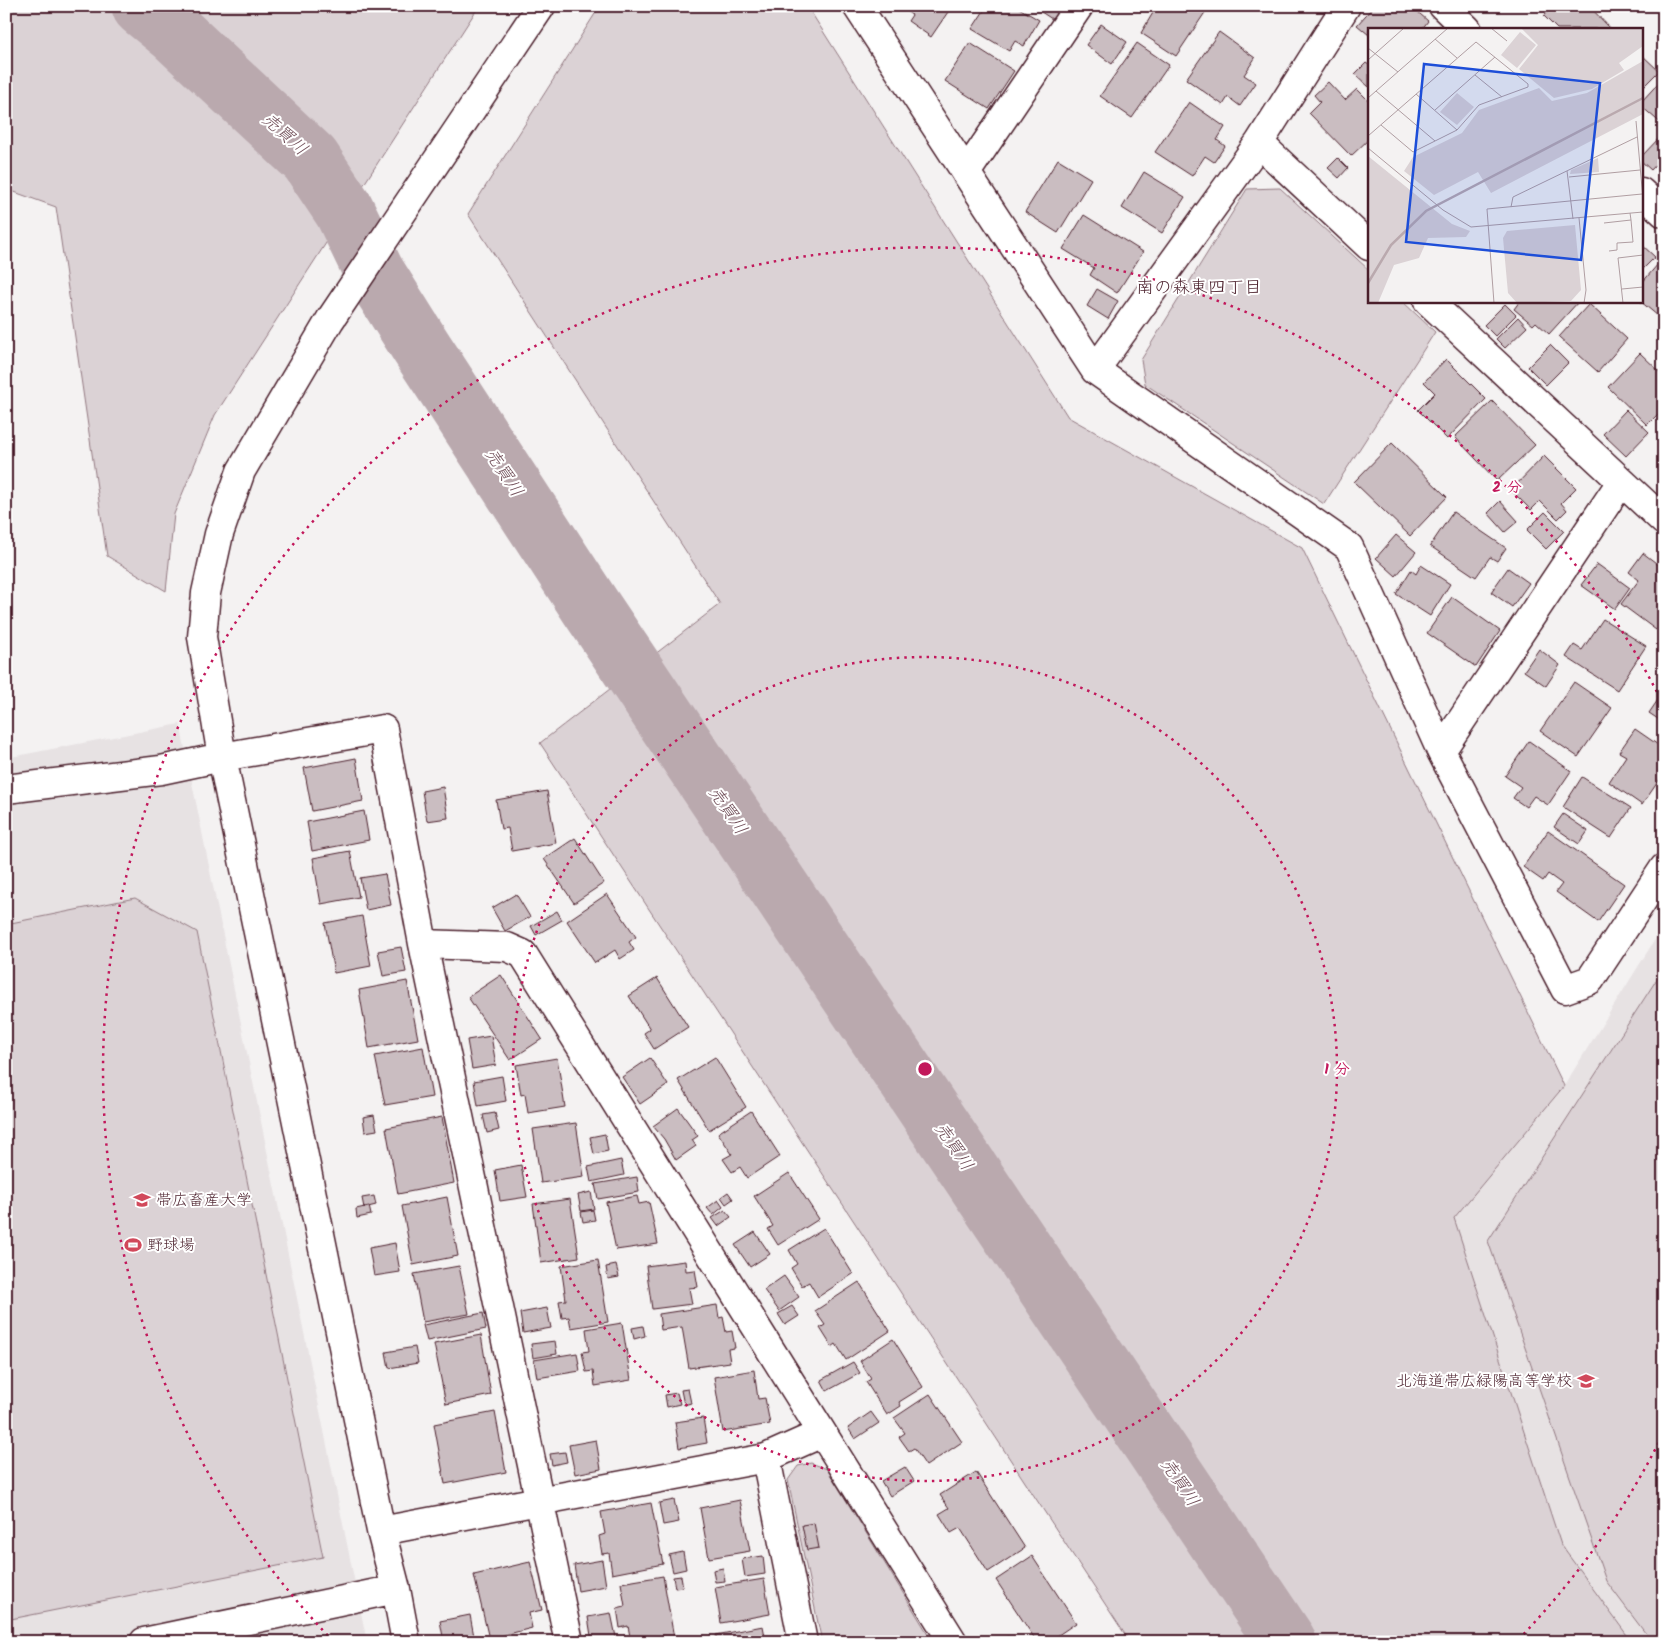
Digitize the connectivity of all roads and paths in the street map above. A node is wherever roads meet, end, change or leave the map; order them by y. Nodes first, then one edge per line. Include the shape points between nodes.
1 (541, 6) edge
2 (857, 6) edge
3 (1080, 6) edge
4 (1346, 6) edge
5 (1443, 6) edge
6 (1466, 28) edge
7 (1259, 143) junction
8 (966, 173) junction
9 (1642, 193) edge
10 (1664, 213) edge
11 (1368, 245) edge
12 (1429, 302) edge
13 (1095, 370) junction
14 (1621, 482) junction
15 (1664, 521) edge
16 (1441, 751) junction
17 (222, 757) junction
18 (6, 789) edge
19 (1664, 868) edge
20 (423, 944) junction
21 (822, 1433) junction
22 (766, 1458) junction
23 (539, 1502) junction
24 (381, 1530) junction
25 (396, 1589) junction
26 (144, 1642) edge
27 (406, 1642) edge
28 (568, 1642) edge
29 (803, 1642) edge
30 (953, 1642) edge

1 - 17 street via 330,320 241,471 219,534 206,593 202,637
2 - 8 street
3 - 8 street
4 - 7 street
5 - 6 street
7 - 11 street
7 - 13 street
8 - 13 street
9 - 10 street
12 - 14 street
13 - 16 street via 1349,547
14 - 15 street
14 - 16 street
16 - 19 street via 1565,989 1590,980
17 - 18 street via 161,770
17 - 20 street via 383,729
17 - 24 street
20 - 21 street via 507,947 523,954
20 - 23 street
21 - 22 street
21 - 30 street
22 - 23 street
22 - 29 street
23 - 24 street
23 - 28 street
24 - 25 street
25 - 26 street
25 - 27 street

